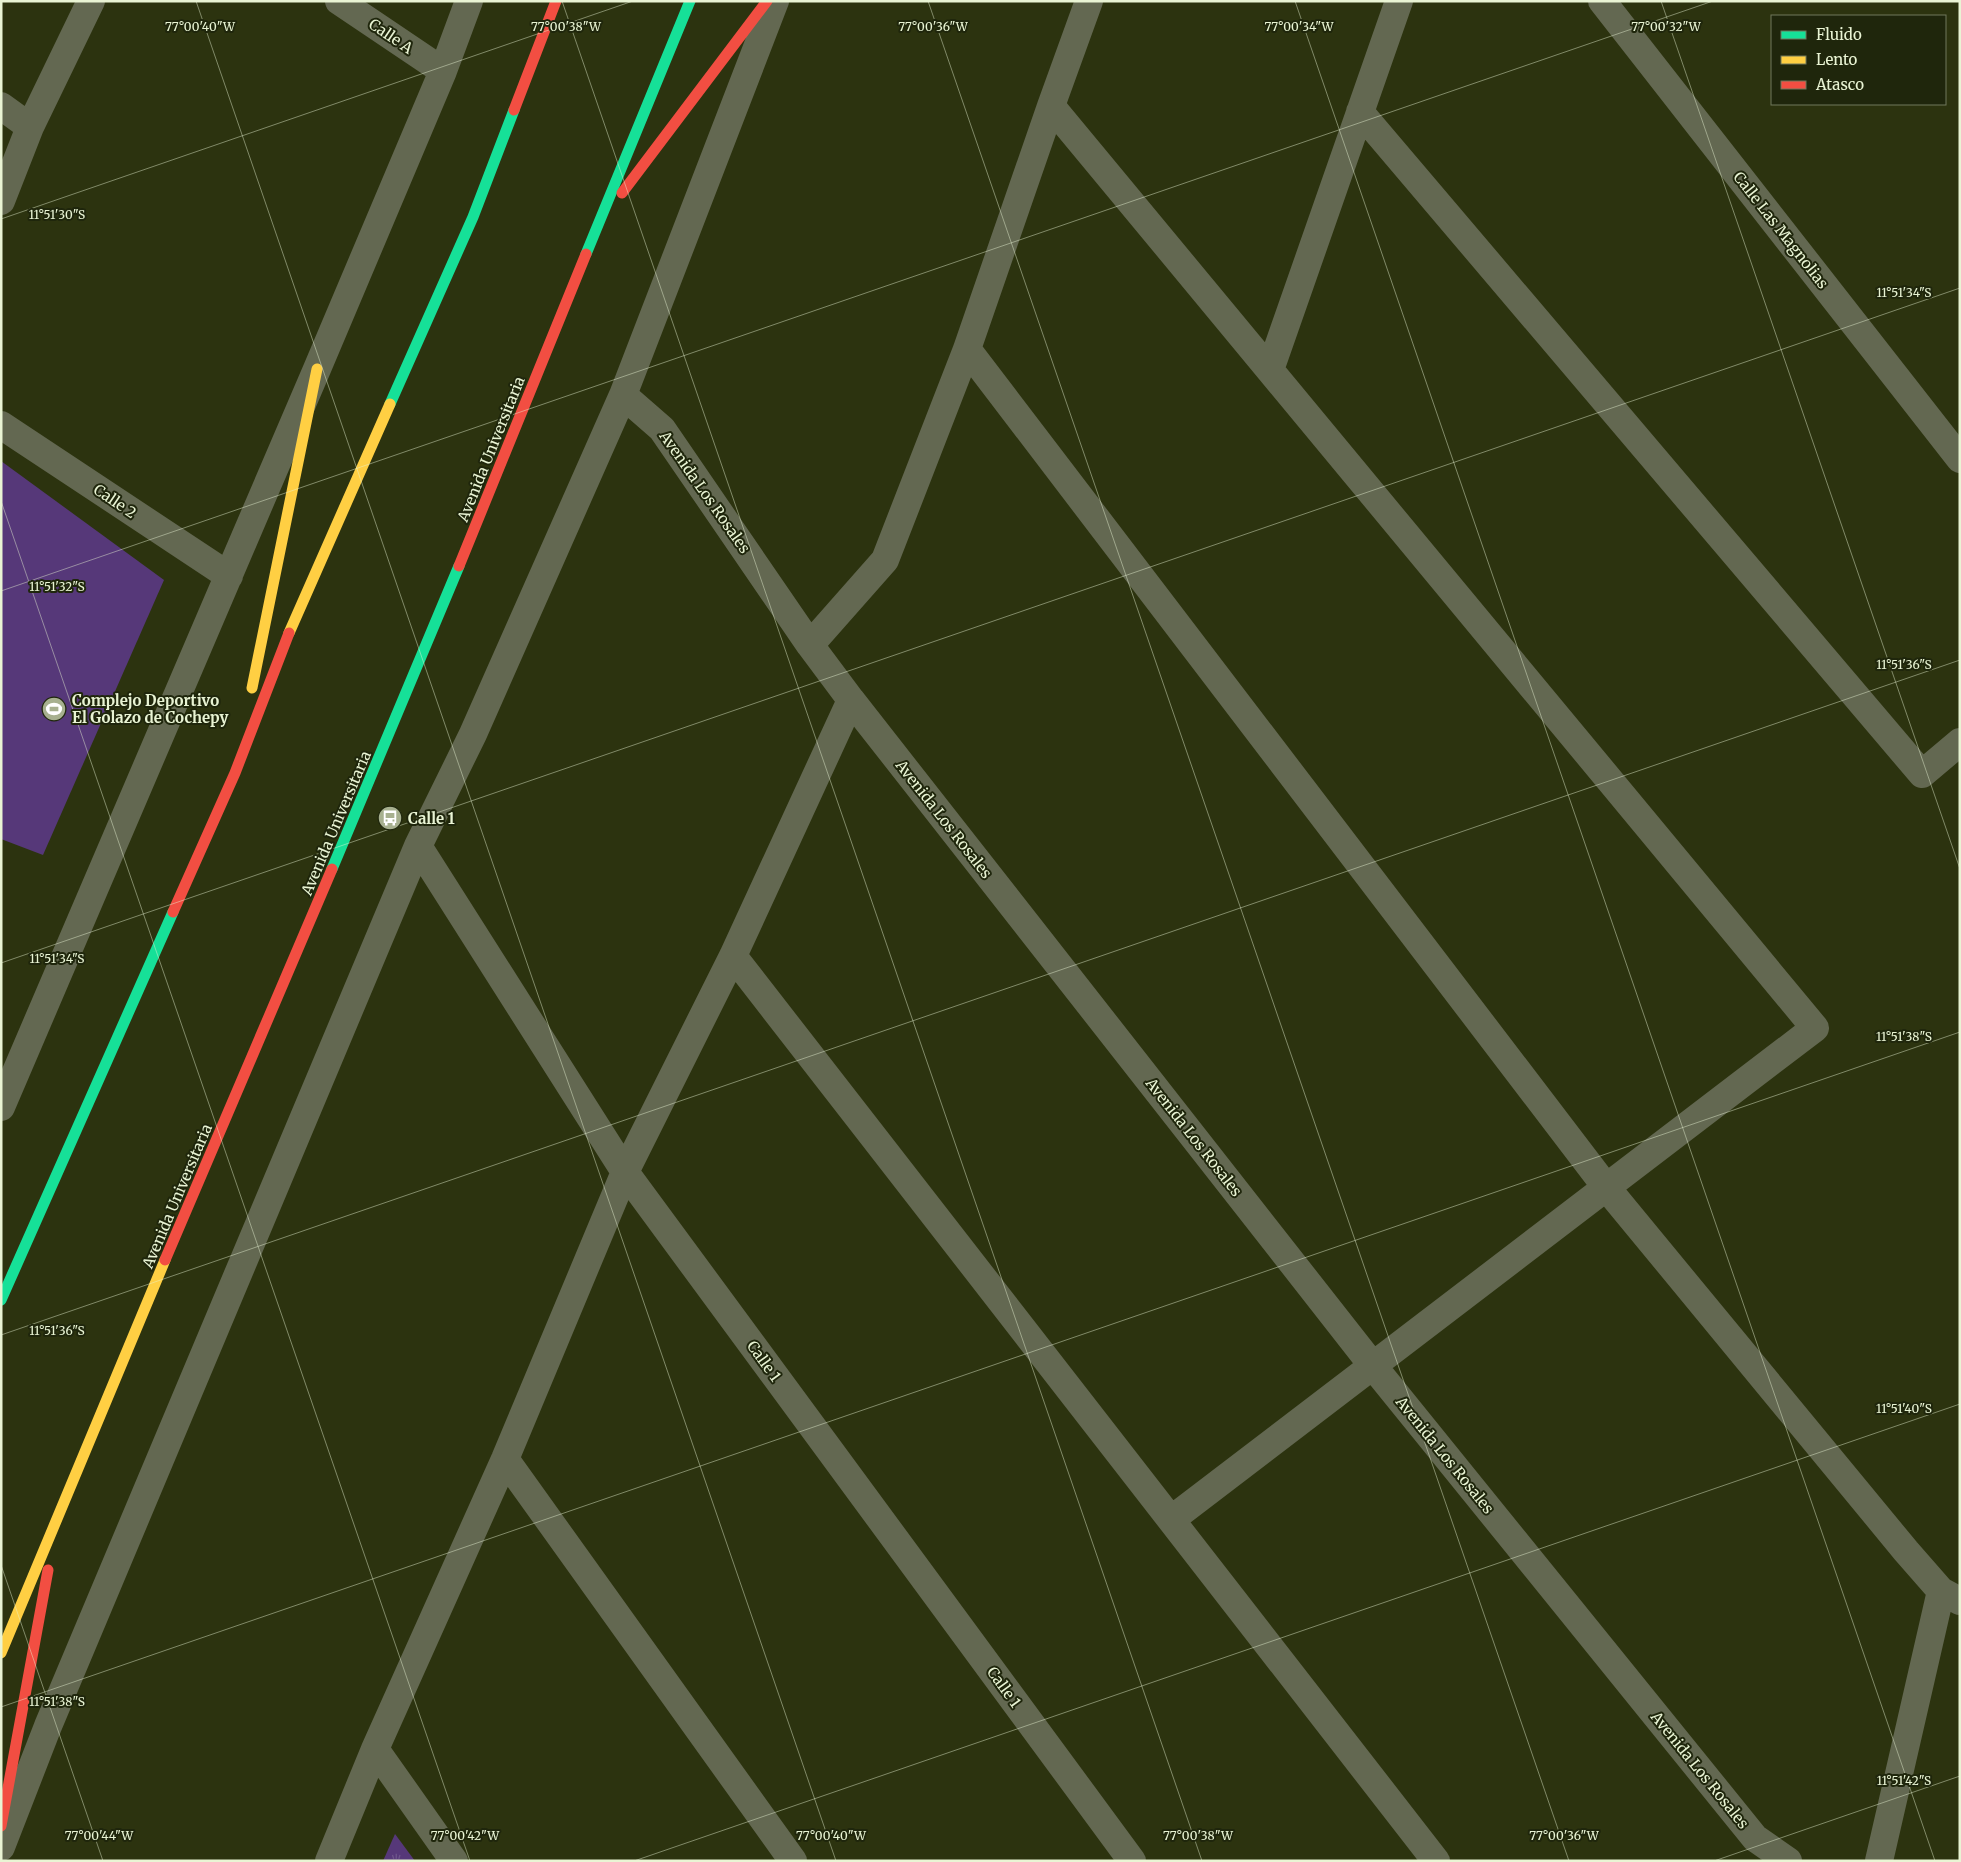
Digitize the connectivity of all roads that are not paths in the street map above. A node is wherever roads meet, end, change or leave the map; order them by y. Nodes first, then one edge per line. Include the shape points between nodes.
1 (91, 1) edge
2 (339, 1) edge
3 (469, 1) edge
4 (556, 1) edge
5 (690, 1) edge
6 (767, 1) edge
7 (774, 1) edge
8 (1089, 1) edge
9 (1400, 1) edge
10 (1609, 4) edge
11 (443, 71) junction
12 (1, 106) edge
13 (1051, 106) junction
14 (1360, 112) junction
15 (30, 127) junction
16 (1, 201) edge
17 (599, 224) junction
18 (967, 349) junction
19 (317, 369) junction
20 (1270, 370) junction
21 (623, 395) junction
22 (1, 425) edge
23 (1960, 459) edge
24 (229, 576) junction
25 (810, 645) junction
26 (851, 700) junction
27 (1960, 742) edge
28 (235, 773) junction
29 (418, 846) junction
30 (734, 956) junction
31 (7, 1076) edge
32 (1, 1107) edge
33 (625, 1172) junction
34 (1606, 1187) junction
35 (1, 1300) edge
36 (1373, 1366) junction
37 (504, 1459) junction
38 (58, 1515) junction
39 (1172, 1519) junction
40 (1951, 1596) edge
41 (1, 1653) edge
42 (375, 1749) junction
43 (1, 1826) edge
44 (1, 1847) edge
45 (329, 1861) edge
46 (454, 1861) edge
47 (793, 1861) edge
48 (1132, 1861) edge
49 (1436, 1861) edge
50 (1788, 1861) edge
51 (1879, 1861) edge

1 - 15 street
2 - 11 street, Calle A
3 - 11 street
4 - 28 street via 473,217 282,648
5 - 17 street, Avenida Universitaria
6 - 17 street
7 - 21 street
8 - 13 street
9 - 14 street
10 - 23 street, Calle Las Magnolias
11 - 19 street
12 - 15 street
13 - 18 street
13 - 20 street
14 - 20 street
14 - 27 street via 1922,774
15 - 16 street
17 - 38 street, Avenida Universitaria via 401,708
18 - 25 street via 885,560
18 - 34 street
19 - 24 street
19 - 28 street
20 - 34 street via 1814,1028
21 - 25 street, Avenida Los Rosales via 662,430
21 - 29 street via 473,734
22 - 24 street, Calle 2
24 - 31 street
25 - 26 street, Avenida Los Rosales
26 - 30 street
26 - 36 street, Avenida Los Rosales
28 - 35 street
29 - 33 street, Calle 1
29 - 44 street via 48,1726
30 - 33 street
30 - 39 street
31 - 32 street
33 - 37 street
33 - 48 street, Calle 1
34 - 36 street
34 - 40 street
36 - 39 street
36 - 50 street, Avenida Los Rosales via 1755,1838
37 - 42 street
37 - 47 street
38 - 41 street, Avenida Universitaria
38 - 43 street
39 - 49 street
40 - 51 street
42 - 45 street
42 - 46 street

